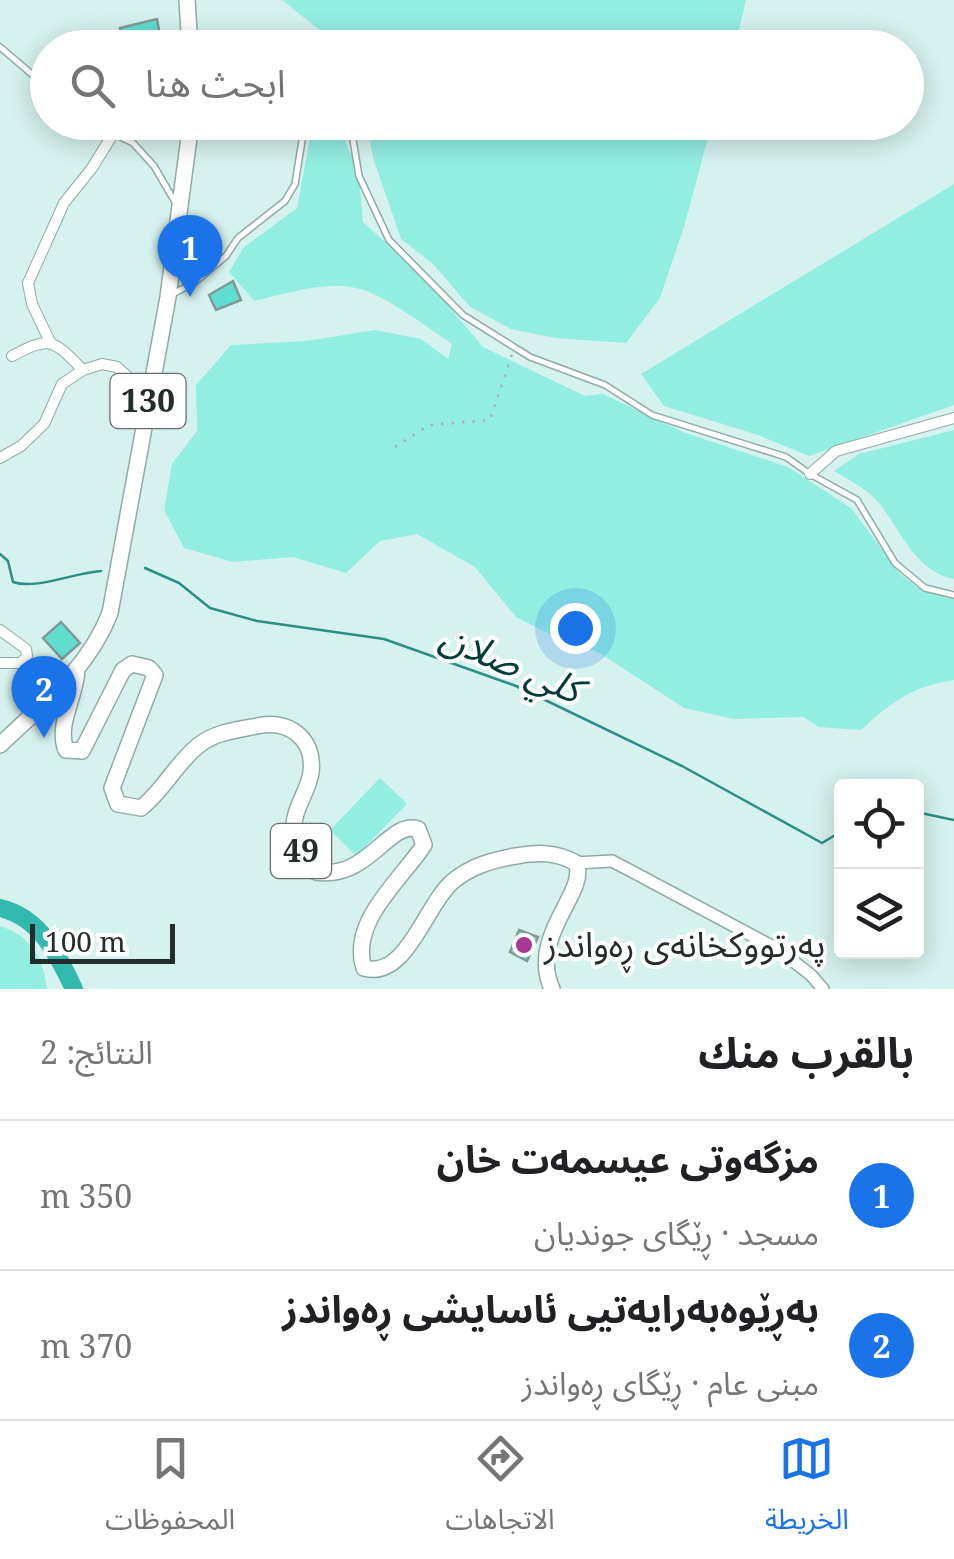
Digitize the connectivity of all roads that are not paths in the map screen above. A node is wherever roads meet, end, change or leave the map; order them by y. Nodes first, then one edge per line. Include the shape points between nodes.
1 (187, 0) edge
2 (189, 30) edge
3 (0, 47) edge
4 (30, 73) edge
5 (109, 140) edge
6 (126, 140) edge
7 (189, 140) edge
8 (302, 140) edge
9 (353, 140) edge
10 (180, 211) junction
11 (168, 297) junction
12 (50, 342) junction
13 (12, 356) dead end
14 (84, 370) junction
15 (148, 396) junction
16 (954, 418) edge
17 (0, 458) edge
18 (810, 474) junction
19 (954, 595) edge
20 (0, 630) edge
21 (0, 663) edge
22 (77, 670) junction
23 (2, 741) edge
24 (576, 863) junction
25 (552, 989) edge
26 (824, 989) edge

1 - 2 main road
3 - 4 lane
5 - 12 street via 64,203 28,283
6 - 10 lane via 154,166
7 - 10 main road, 130
8 - 11 lane via 295,184 285,201 196,282
9 - 18 lane via 359,176 397,252 448,304 514,348 604,386 652,415 786,457
10 - 11 main road, 130
11 - 15 main road, 130
12 - 13 street
12 - 14 street
14 - 15 street via 117,367
14 - 17 street via 62,384 44,424
15 - 22 main road, 130 via 114,598 99,639
16 - 18 street via 836,451
18 - 19 lane via 858,500 895,563 910,576
20 - 21 street via 26,648 27,656 20,663
22 - 23 main road
22 - 24 main road, 49 via 62,739 72,752 90,740 123,670 132,664 154,675 112,788 118,804 141,808 174,767 220,733 278,725 302,736 308,751 312,770 294,824 298,846 316,872 354,868 400,829 418,828 424,845 398,875 358,950 364,968 386,967 398,958 442,893 475,866 551,853
24 - 25 main road via 579,877 544,961
24 - 26 street via 612,861 634,872 779,950

